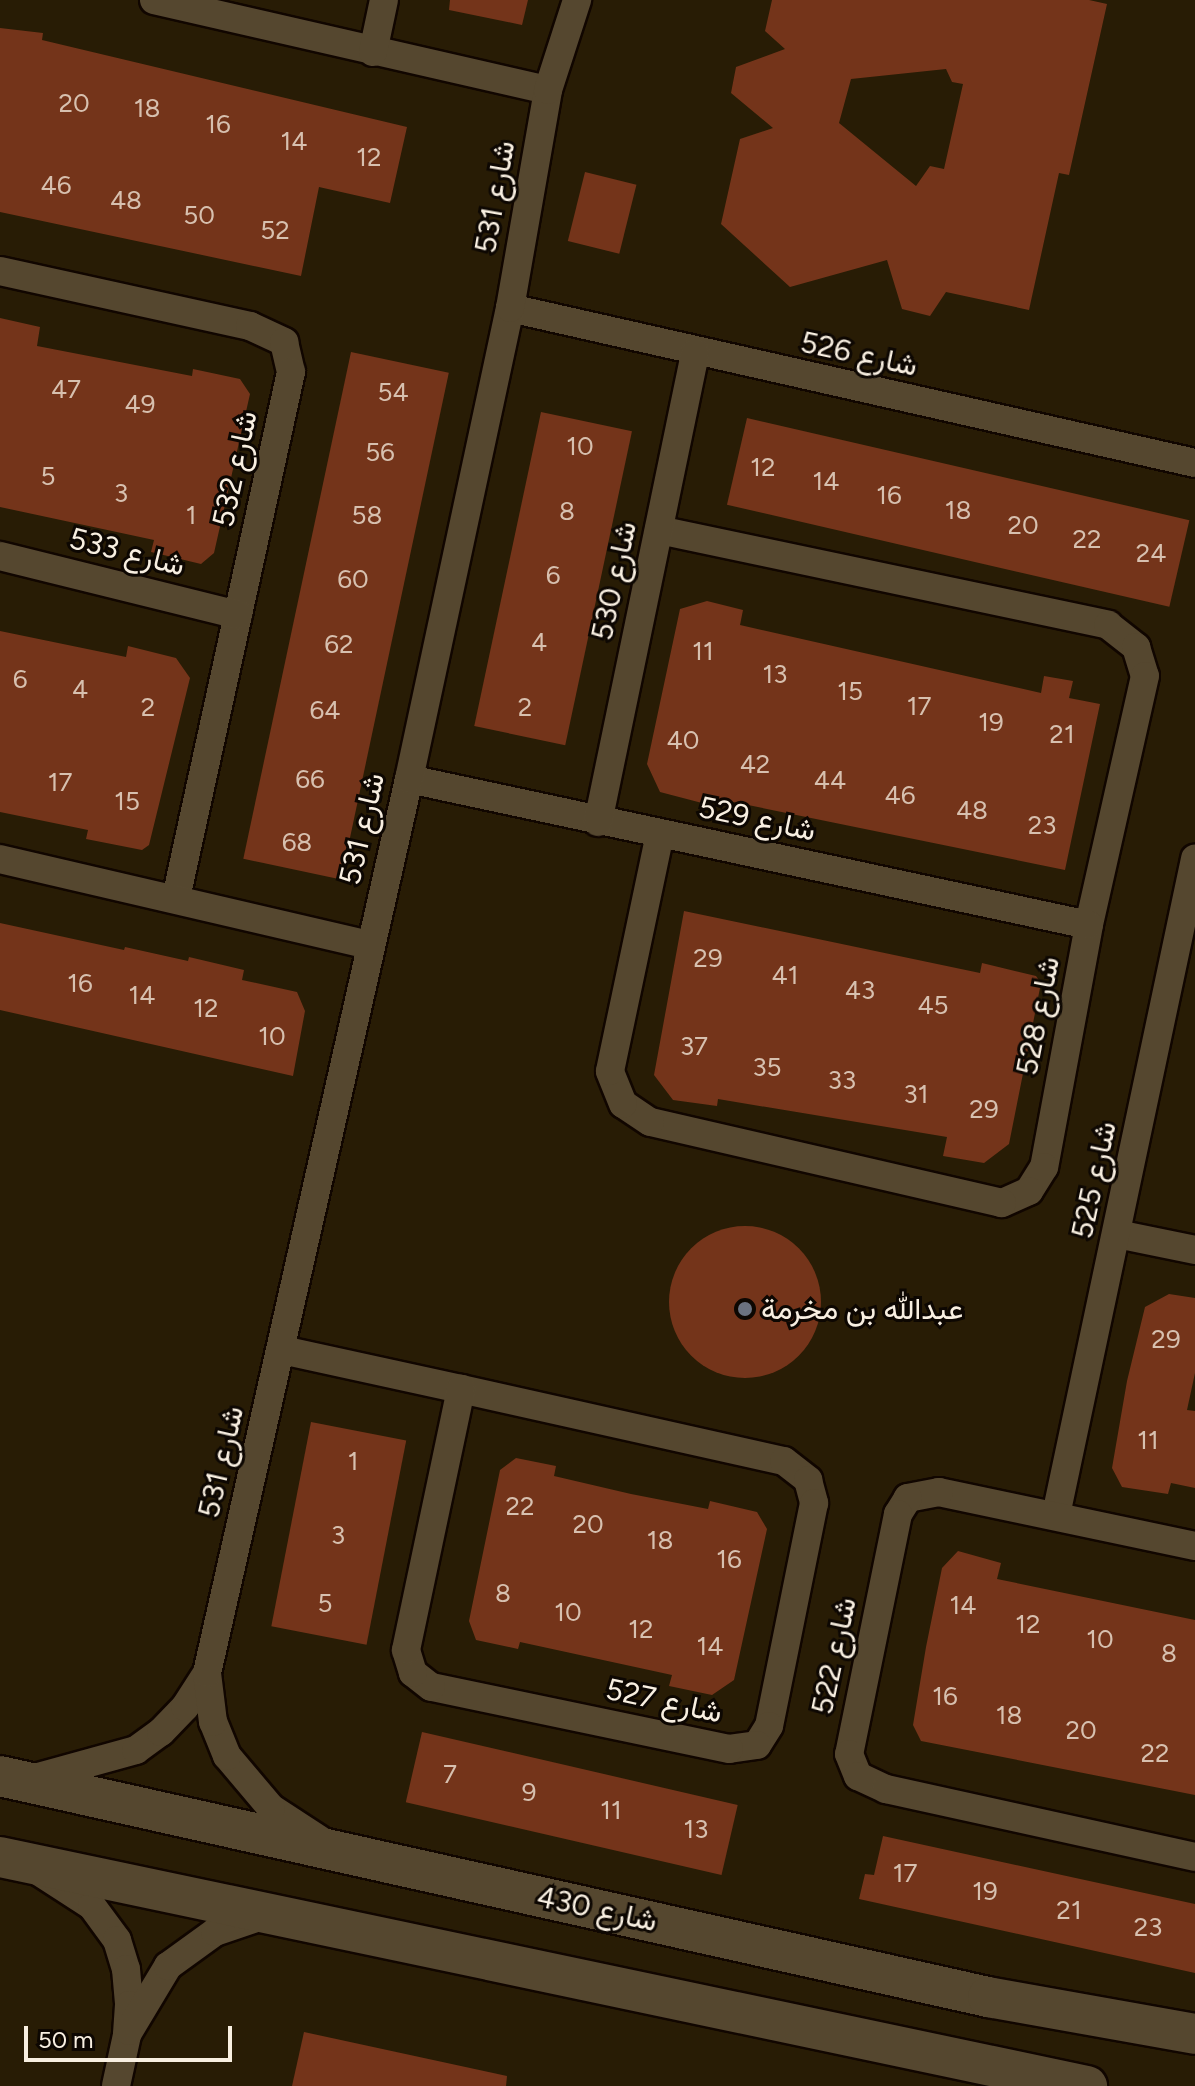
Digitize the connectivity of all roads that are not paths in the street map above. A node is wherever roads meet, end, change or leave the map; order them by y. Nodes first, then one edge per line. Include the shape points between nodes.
1 (154, 0) edge
2 (384, 0) edge
3 (577, 0) edge
4 (373, 52) junction
5 (548, 90) junction
6 (0, 271) edge
7 (510, 308) junction
8 (695, 353) junction
9 (1195, 463) edge
10 (659, 530) junction
11 (0, 556) edge
12 (238, 615) junction
13 (409, 779) junction
14 (598, 822) junction
15 (660, 833) junction
16 (0, 859) edge
17 (1195, 859) edge
18 (176, 898) junction
19 (1089, 925) junction
20 (370, 945) junction
21 (1186, 952) edge
22 (1117, 1234) junction
23 (1195, 1250) edge
24 (282, 1350) junction
25 (461, 1389) junction
26 (1056, 1515) junction
27 (1195, 1546) edge
28 (207, 1673) junction
29 (11, 1778) edge
30 (333, 1848) junction
31 (1195, 1857) edge
32 (13, 1860) edge
33 (268, 1914) junction
34 (1195, 2034) edge
35 (127, 2035) junction
36 (116, 2086) edge
37 (1087, 2086) edge

1 - 4 street
2 - 4 street
3 - 5 street, شارع 531
4 - 5 street
5 - 7 street, شارع 531
6 - 12 street, شارع 532 via 250,326 284,342 291,372
7 - 8 street, شارع 526
7 - 13 street, شارع 531
8 - 9 street, شارع 526
8 - 10 street, شارع 530
10 - 14 street, شارع 530
10 - 19 street, شارع 528 via 1108,625 1136,647 1145,676
11 - 12 street, شارع 533
12 - 18 street, شارع 532
13 - 14 street, شارع 529
13 - 20 street, شارع 531
14 - 15 street, شارع 529
15 - 19 street, شارع 529
15 - 19 street, شارع 528 via 610,1071 623,1104 650,1122 1002,1203 1029,1191 1044,1167
16 - 18 street
17 - 21 street, شارع 525
18 - 20 street
20 - 24 street, شارع 531
21 - 22 street, شارع 525
22 - 23 street
22 - 26 street, شارع 525
24 - 25 street, شارع 527
24 - 28 street, شارع 531
25 - 25 street, شارع 527 via 784,1461 808,1480 814,1503 769,1726 757,1745 729,1749 463,1694 431,1687 413,1673 406,1650
26 - 27 street, شارع 522
26 - 31 street, شارع 522 via 939,1492 908,1498 898,1514 849,1754 858,1776 886,1789
28 - 29 street, شارع 531 via 185,1707 136,1750 94,1764
28 - 30 street, شارع 531 via 213,1722 227,1756 271,1808
29 - 30 street, شارع 430
30 - 34 street, شارع 430 via 988,1997
32 - 33 street
32 - 35 street via 92,1906 117,1940 126,1969
33 - 35 street via 215,1932 168,1966
33 - 37 street
35 - 36 street

